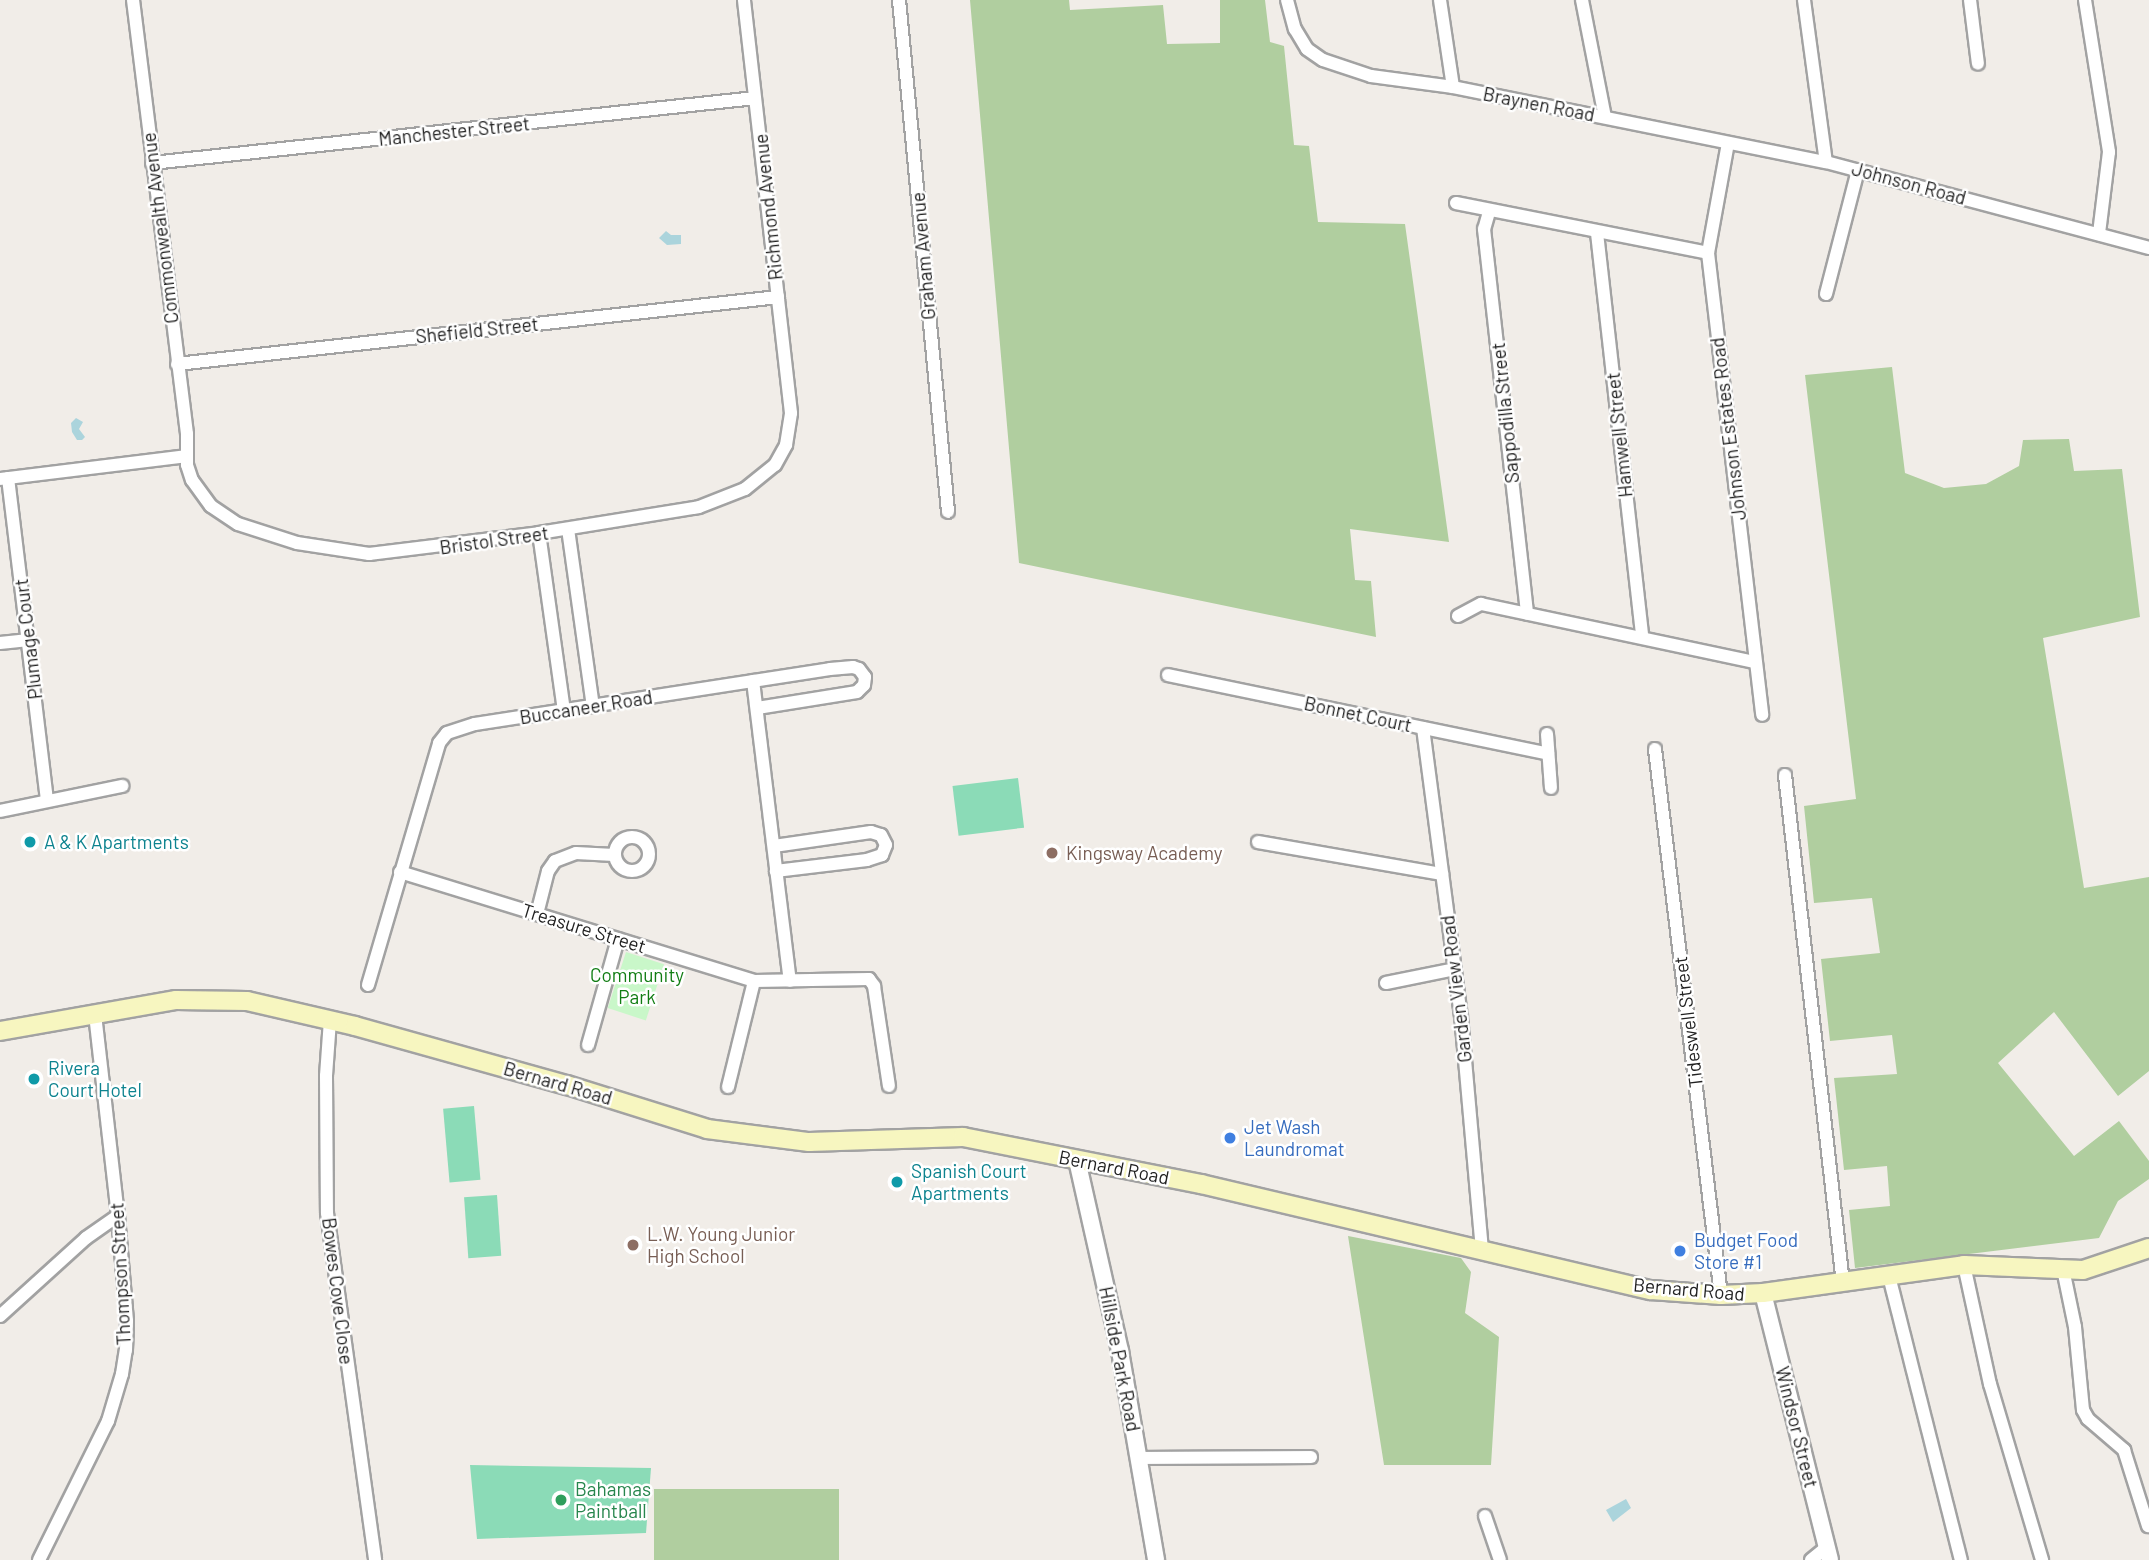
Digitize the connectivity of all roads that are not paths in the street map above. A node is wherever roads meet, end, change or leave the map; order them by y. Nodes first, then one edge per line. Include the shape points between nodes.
1 (133, 0) edge
2 (744, 0) edge
3 (899, 0) edge
4 (1287, 0) edge
5 (1440, 0) edge
6 (1582, 0) edge
7 (1804, 0) edge
8 (1970, 0) edge
9 (2085, 0) edge
10 (1978, 64) dead end
11 (1453, 87) junction
12 (755, 98) junction
13 (1605, 117) junction
14 (1728, 143) junction
15 (1826, 162) junction
16 (152, 163) junction
17 (1858, 170) junction
18 (1456, 204) dead end
19 (1489, 212) junction
20 (1597, 233) junction
21 (2099, 234) junction
22 (2149, 248) edge
23 (1708, 253) junction
24 (1826, 294) dead end
25 (778, 297) junction
26 (177, 364) junction
27 (791, 413) joint
28 (186, 456) junction
29 (4, 479) edge
30 (948, 512) dead end
31 (568, 529) junction
32 (539, 533) junction
33 (1527, 614) junction
34 (1458, 616) dead end
35 (1642, 637) junction
36 (29, 640) junction
37 (0, 643) edge
38 (1755, 662) junction
39 (1168, 675) dead end
40 (753, 681) junction
41 (593, 706) junction
42 (757, 708) junction
43 (564, 710) junction
44 (1762, 715) dead end
45 (1423, 728) junction
46 (1547, 734) dead end
47 (1655, 749) dead end
48 (1548, 754) junction
49 (1785, 775) dead end
50 (122, 786) dead end
51 (1551, 788) dead end
52 (47, 801) junction
53 (0, 811) edge
54 (1258, 842) dead end
55 (774, 846) junction
56 (614, 855) dead end
57 (776, 871) junction
58 (400, 872) junction
59 (1442, 874) junction
60 (537, 914) junction
61 (618, 939) junction
62 (1455, 969) junction
63 (754, 981) junction
64 (790, 981) junction
65 (1386, 983) dead end
66 (368, 985) dead end
67 (94, 1013) junction
68 (331, 1020) junction
69 (0, 1031) edge
70 (588, 1045) dead end
71 (889, 1086) dead end
72 (728, 1087) dead end
73 (1077, 1160) junction
74 (118, 1216) junction
75 (2149, 1248) edge
76 (1482, 1251) junction
77 (1964, 1265) junction
78 (2063, 1269) junction
79 (1889, 1276) junction
80 (1843, 1283) junction
81 (1763, 1293) junction
82 (1721, 1295) junction
83 (0, 1316) edge
84 (1311, 1457) dead end
85 (1140, 1458) junction
86 (1485, 1516) dead end
87 (2148, 1526) edge
88 (1828, 1553) edge
89 (39, 1560) edge
90 (375, 1560) edge
91 (1156, 1560) edge
92 (1500, 1560) edge
93 (1811, 1560) edge
94 (1961, 1560) edge
95 (2042, 1560) edge

1 - 16 street, Commonwealth Avenue
2 - 12 street, Richmond Avenue
3 - 30 street, Graham Avenue
4 - 11 street, Braynen Road via 1295,29 1307,49 1323,60 1371,76
5 - 11 street
6 - 13 street
7 - 15 street, Johnson Road
8 - 10 street
9 - 21 street via 2109,152
11 - 13 street, Braynen Road
12 - 16 street, Manchester Street
12 - 25 street, Richmond Avenue
13 - 14 street, Braynen Road
14 - 15 street, Braynen Road
14 - 23 street, Johnson Estates Road
15 - 17 street, Johnson Road
16 - 26 street, Commonwealth Avenue
17 - 21 street, Johnson Road
17 - 24 street
18 - 19 street
19 - 20 street
19 - 33 street, Sappodilla Street via 1485,229
20 - 23 street
20 - 35 street, Hamwell Street
21 - 22 street, Johnson Road
23 - 38 street, Johnson Estates Road
25 - 26 street, Shefield Street
25 - 27 street, Richmond Avenue
26 - 28 street, Commonwealth Avenue
27 - 31 street, Bristol Street via 781,455 767,474 745,489 699,507
28 - 29 street
28 - 32 street, Bristol Street via 197,488 224,516 298,543 386,554
29 - 36 street, Plumage Court
31 - 32 street, Bristol Street
31 - 41 street
32 - 43 street
33 - 34 street via 1481,604
33 - 35 street
35 - 38 street
36 - 37 street
36 - 52 street, Plumage Court
38 - 44 street, Johnson Estates Road
39 - 45 street, Bonnet Court
40 - 41 street, Buccaneer Road
40 - 42 street
40 - 42 street, Buccaneer Road via 853,667 865,677 857,692
41 - 43 street, Buccaneer Road
42 - 55 street
43 - 58 street, Buccaneer Road via 461,726 442,737
45 - 48 street, Bonnet Court
45 - 59 street, Garden View Road
46 - 48 street
47 - 82 street, Tideswell Street
48 - 51 street
49 - 80 street
50 - 52 street
52 - 53 street
54 - 59 street
55 - 57 street
55 - 57 street via 870,832 881,835 886,845 882,855 867,860
56 - 60 street via 576,853 555,861
57 - 64 street
58 - 60 street, Treasure Street
58 - 66 street, Buccaneer Road
59 - 62 street, Garden View Road
60 - 61 street, Treasure Street
61 - 63 street, Treasure Street
61 - 70 street
62 - 65 street
62 - 76 street, Garden View Road
63 - 64 street, Treasure Street
63 - 72 street
64 - 71 street, Treasure Street via 864,977 872,982
67 - 68 main road, Bernard Road via 176,1000 247,1002
67 - 69 main road, Bernard Road
67 - 74 street, Thompson Street
68 - 73 main road, Bernard Road via 707,1129 809,1142 963,1137
68 - 90 street, Bowes Cove Close via 326,1076 327,1213
73 - 76 main road, Bernard Road via 1201,1184
73 - 85 street, Hillside Park Road
74 - 83 street via 86,1238
74 - 89 street, Thompson Street via 127,1321 122,1374 103,1432
75 - 78 main road, Bernard Road via 2083,1270
76 - 82 main road, Bernard Road via 1651,1290
77 - 78 main road, Bernard Road
77 - 79 main road, Bernard Road
77 - 95 street via 1990,1384
78 - 87 street via 2075,1327 2083,1410 2124,1450
79 - 80 main road, Bernard Road
79 - 94 street
80 - 81 main road, Bernard Road
81 - 82 main road, Bernard Road
81 - 88 street, Windsor Street
84 - 85 street
85 - 91 street, Hillside Park Road
86 - 92 street
88 - 93 street

